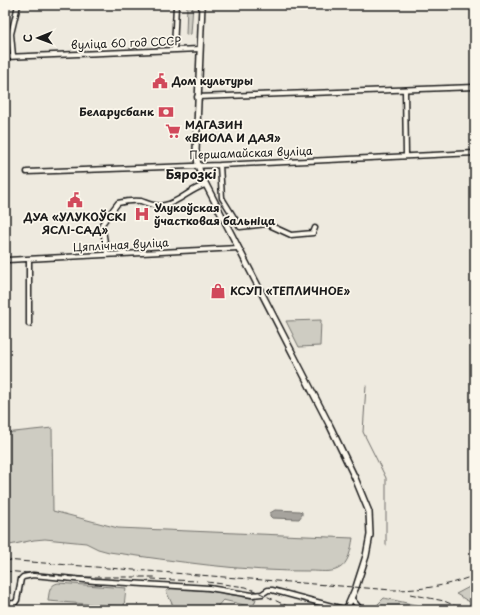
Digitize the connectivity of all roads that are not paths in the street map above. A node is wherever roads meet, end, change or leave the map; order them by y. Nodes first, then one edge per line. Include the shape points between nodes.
1 (18, 5) edge
2 (176, 5) edge
3 (202, 5) edge
4 (200, 48) junction
5 (174, 50) junction
6 (13, 56) junction
7 (5, 57) edge
8 (475, 87) edge
9 (405, 91) junction
10 (197, 97) junction
11 (475, 153) edge
12 (406, 155) junction
13 (198, 165) junction
14 (220, 165) junction
15 (27, 172) dead end
16 (205, 185) junction
17 (315, 228) dead end
18 (238, 248) junction
19 (107, 254) junction
20 (5, 259) edge
21 (29, 259) junction
22 (29, 324) dead end
23 (352, 599) junction
24 (5, 604) edge
25 (346, 610) edge
26 (361, 610) edge

1 - 6 street via 11,34
2 - 5 street
3 - 4 main road
4 - 5 street, вуліца 60 год СССР
4 - 10 main road
5 - 6 street, вуліца 60 год СССР
6 - 7 street, вуліца 60 год СССР
8 - 9 street
9 - 10 street
9 - 12 street
10 - 13 main road
11 - 12 street, Першамайская вуліца
12 - 14 street, Першамайская вуліца
13 - 14 street, Першамайская вуліца
13 - 15 street, Першамайская вуліца
13 - 16 main road
14 - 17 street via 222,198 240,227 267,224 291,234 313,233
16 - 18 main road
16 - 19 street via 176,202 165,205 156,206 131,200 118,203 102,224
18 - 19 street, Цяплічная вуліца
18 - 23 main road via 330,426 369,512 368,545
19 - 21 street, Цяплічная вуліца
20 - 21 street, Цяплічная вуліца
21 - 22 street
23 - 25 main road
23 - 26 street
24 - 25 street via 15,603 21,579 33,575 210,588 252,595 272,590

